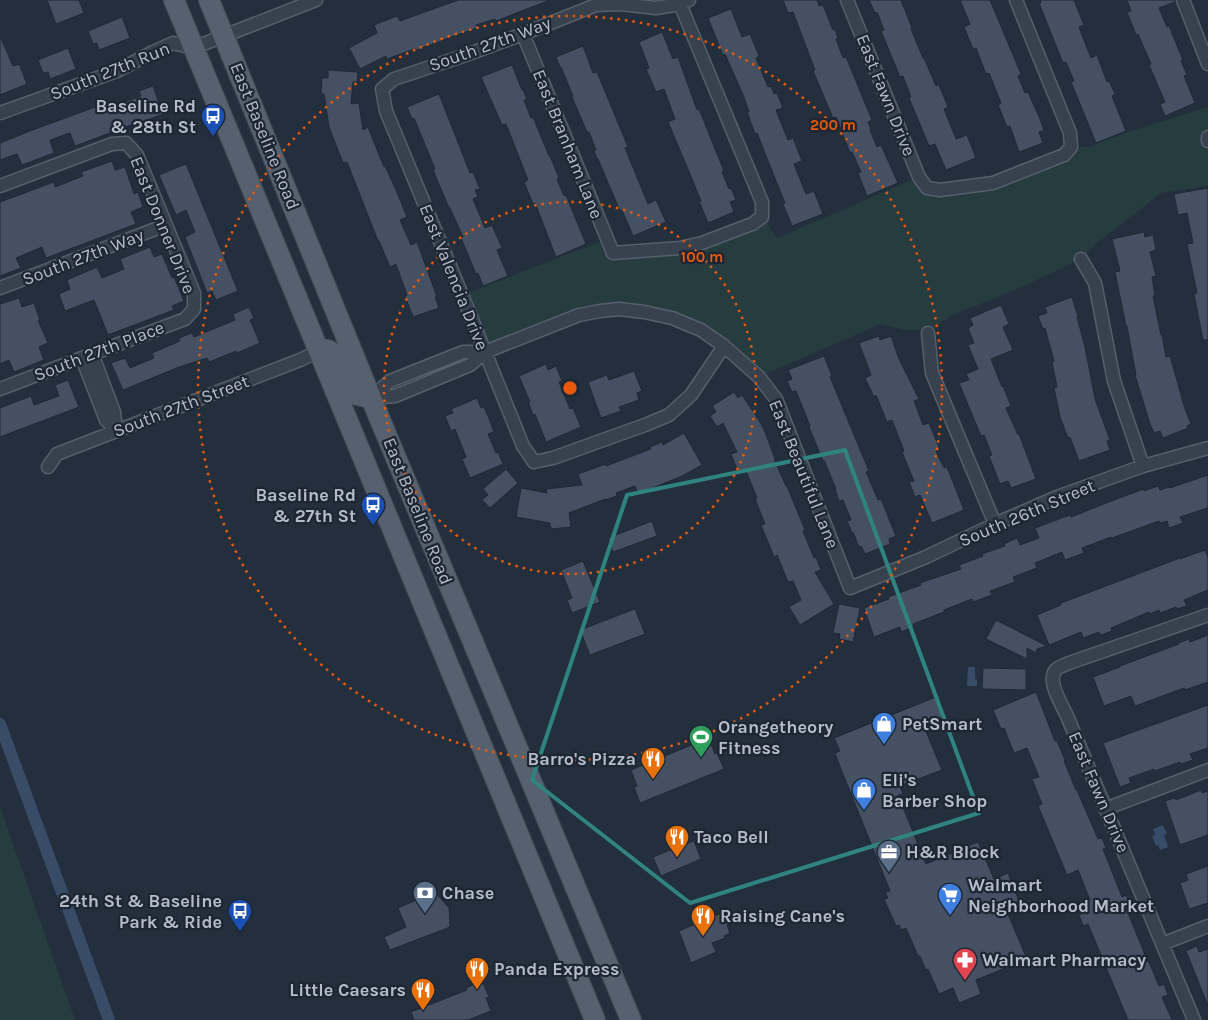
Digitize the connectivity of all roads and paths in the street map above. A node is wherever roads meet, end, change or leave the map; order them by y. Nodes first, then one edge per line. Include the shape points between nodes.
1 (174, 0) edge
2 (209, 0) edge
3 (316, 0) edge
4 (847, 0) edge
5 (1016, 0) edge
6 (1183, 0) edge
7 (595, 2) edge
8 (685, 2) edge
9 (523, 34) junction
10 (224, 35) junction
11 (193, 48) junction
12 (1208, 64) edge
13 (382, 89) joint
14 (0, 113) edge
15 (0, 186) edge
16 (166, 225) junction
17 (1081, 259) dead end
18 (0, 288) edge
19 (194, 309) joint
20 (336, 310) junction
21 (928, 333) dead end
22 (724, 346) junction
23 (319, 351) junction
24 (485, 352) junction
25 (87, 356) junction
26 (0, 389) edge
27 (371, 398) junction
28 (116, 431) junction
29 (357, 444) junction
30 (1208, 448) edge
31 (1143, 466) junction
32 (48, 467) dead end
33 (995, 524) junction
34 (850, 588) joint
35 (1208, 615) edge
36 (470, 637) junction
37 (441, 648) junction
38 (1208, 770) edge
39 (1106, 809) junction
40 (568, 869) junction
41 (538, 882) junction
42 (1208, 926) edge
43 (1162, 944) junction
44 (595, 1020) edge
45 (631, 1020) edge
46 (1194, 1020) edge

1 - 11 main road, East Baseline Road
2 - 10 main road, East Baseline Road
3 - 10 street
4 - 5 street, East Fawn Drive via 919,176 927,188 940,190 993,183 1064,155 1071,147 1070,134
6 - 12 street
7 - 8 street, South 27th Way via 656,8
7 - 9 street, South 27th Way
8 - 9 street, East Branham Lane via 762,202 762,217 702,243 680,248 613,253
9 - 13 street, South 27th Way via 394,79
10 - 11 street
10 - 20 main road, East Baseline Road
11 - 14 street, South 27th Run via 172,43 117,71
11 - 23 main road, East Baseline Road
13 - 24 street, East Valencia Drive via 386,111
15 - 16 street, East Donner Drive via 112,144 126,143 137,155
16 - 18 street, South 27th Way
16 - 19 street, East Donner Drive via 194,293
17 - 31 street via 1095,283 1114,381
19 - 25 street, South 27th Place via 185,319
20 - 23 main road via 333,330
20 - 27 main road, East Baseline Road
21 - 33 street via 932,373
22 - 24 street via 701,330 672,318 619,309 579,315
22 - 24 street, East Valencia Drive via 691,395 669,415 534,462 523,446
22 - 34 street, East Beautiful Lane via 759,377 776,399
23 - 27 main road via 334,353 353,391
23 - 28 street, South 27th Street
23 - 29 main road, East Baseline Road
24 - 27 street via 463,352 390,382
25 - 26 street, South 27th Place
25 - 28 street via 99,387 106,420
27 - 29 main road via 361,417
27 - 36 main road, East Baseline Road
28 - 32 street, South 27th Street via 56,454
29 - 37 main road, East Baseline Road
30 - 31 street, South 26th Street
31 - 33 street, South 26th Street via 1057,497
33 - 34 street, South 26th Street
35 - 39 street, East Fawn Drive via 1069,663 1056,669 1052,676 1054,690
36 - 37 main road
36 - 40 main road, East Baseline Road
37 - 41 main road, East Baseline Road
38 - 39 street
39 - 43 street, East Fawn Drive
40 - 41 main road
40 - 45 main road, East Baseline Road
41 - 44 main road, East Baseline Road
42 - 43 street
43 - 46 street, East Fawn Drive

